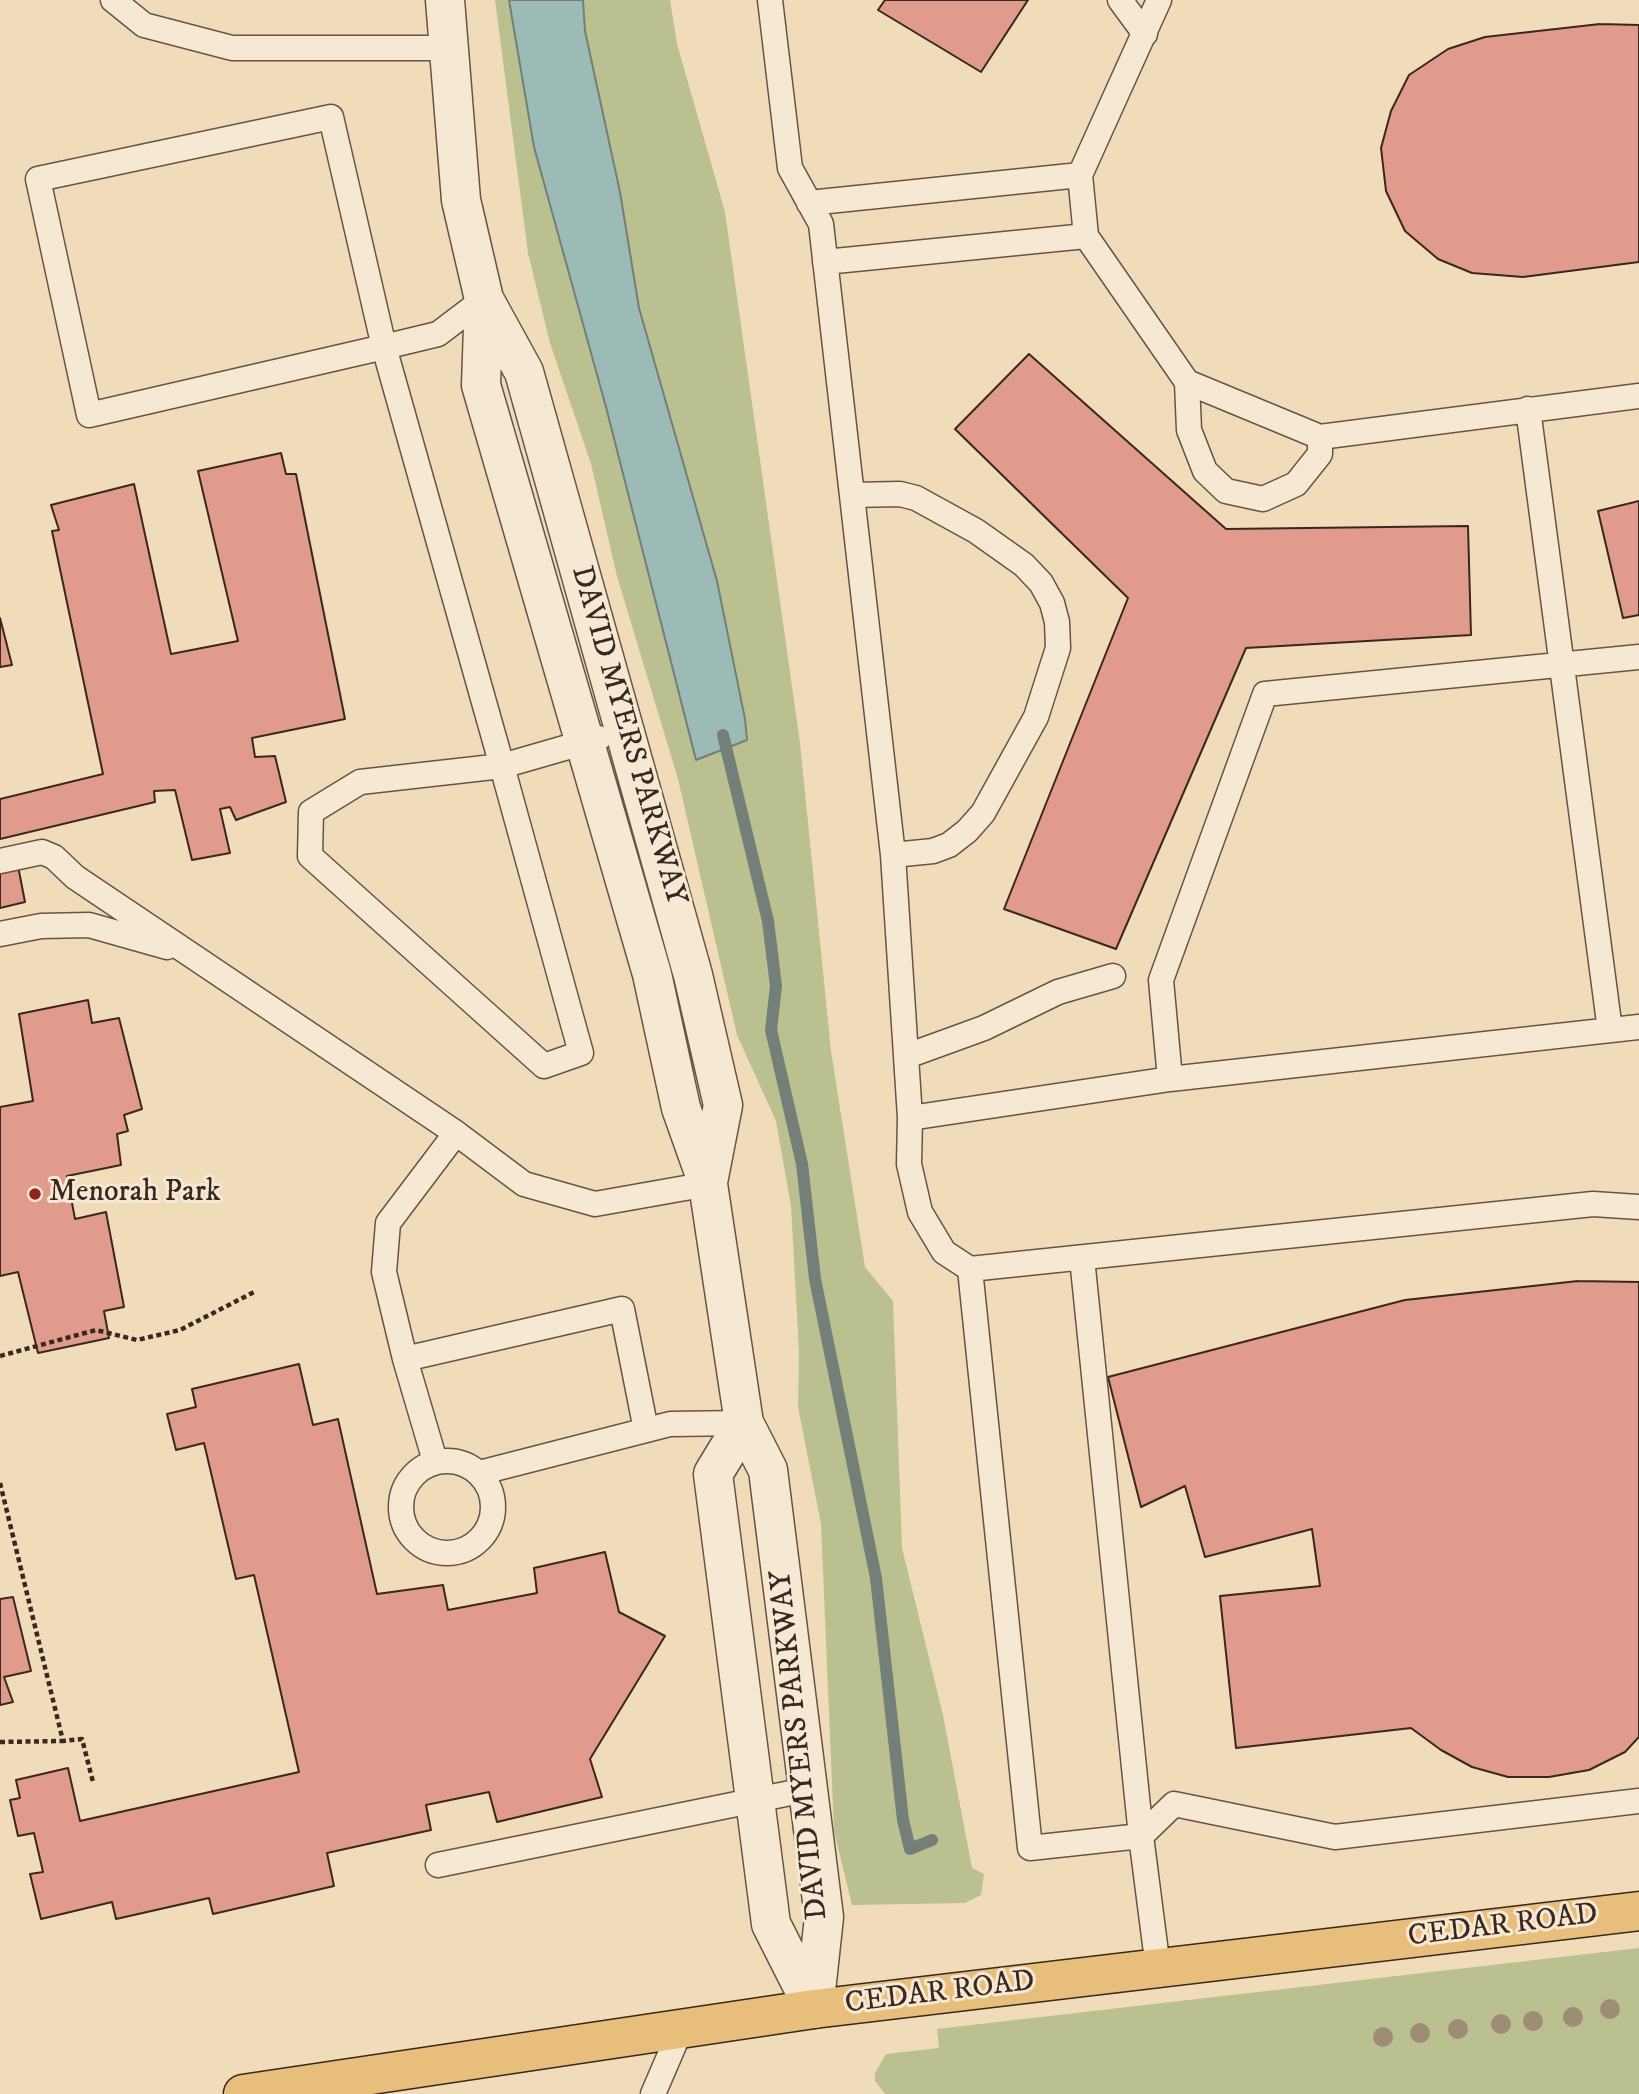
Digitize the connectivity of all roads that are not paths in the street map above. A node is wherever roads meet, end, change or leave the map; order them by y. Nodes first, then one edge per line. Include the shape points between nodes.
1 (113, 0) edge
2 (445, 0) edge
3 (770, 0) edge
4 (1120, 0) edge
5 (1159, 0) edge
6 (1145, 34) junction
7 (448, 48) junction
8 (1080, 175) junction
9 (809, 203) junction
10 (1086, 236) junction
11 (825, 262) junction
12 (484, 299) junction
13 (384, 347) junction
14 (1187, 382) junction
15 (1639, 396) edge
16 (1528, 410) junction
17 (1320, 437) junction
18 (852, 495) junction
19 (1639, 657) edge
20 (1563, 666) junction
21 (626, 730) junction
22 (585, 742) junction
23 (502, 766) junction
24 (893, 855) junction
25 (0, 861) edge
26 (0, 934) edge
27 (187, 952) junction
28 (1113, 976) dead end
29 (1639, 1027) edge
30 (1610, 1030) junction
31 (906, 1056) junction
32 (1170, 1079) junction
33 (911, 1118) junction
34 (456, 1133) junction
35 (708, 1184) junction
36 (1639, 1207) edge
37 (1082, 1258) junction
38 (970, 1269) junction
39 (404, 1359) junction
40 (744, 1423) junction
41 (646, 1430) junction
42 (435, 1461) junction
43 (479, 1473) junction
44 (810, 1789) junction
45 (1639, 1801) edge
46 (752, 1802) junction
47 (1141, 1836) junction
48 (438, 1865) dead end
49 (1639, 1911) edge
50 (1158, 1968) junction
51 (814, 2009) junction
52 (681, 2029) junction
53 (243, 2094) edge
54 (653, 2094) edge

1 - 7 lane via 144,25 232,48
2 - 7 street, DAVID MYERS PARKWAY
3 - 9 lane via 790,168
4 - 6 lane
5 - 6 lane
6 - 8 lane
7 - 12 street, DAVID MYERS PARKWAY via 461,200
8 - 9 lane
8 - 10 lane
9 - 11 lane via 821,224
10 - 11 lane
10 - 14 lane
11 - 18 lane
12 - 13 lane via 438,334
12 - 21 street, DAVID MYERS PARKWAY via 524,372
12 - 22 street, DAVID MYERS PARKWAY via 481,385
13 - 13 lane via 89,415 38,179 331,117
13 - 23 lane
14 - 17 lane
14 - 17 lane via 1189,430 1205,471 1226,491 1263,499 1296,484 1320,454
15 - 16 lane
16 - 17 lane
16 - 20 lane
18 - 24 lane
18 - 24 lane via 916,498 976,531 1041,583 1058,622 1058,648 1036,717 983,813 949,845
19 - 20 lane
20 - 30 lane
20 - 32 lane via 1265,694 1161,980
21 - 22 lane
21 - 35 street, DAVID MYERS PARKWAY via 694,975 723,1105
22 - 23 lane
22 - 35 street, DAVID MYERS PARKWAY via 652,974 681,1108
23 - 23 lane via 360,782 311,812 310,856 544,1066 581,1053
24 - 31 lane
25 - 27 lane via 42,852 54,856 75,877
26 - 27 lane via 41,926 89,925
27 - 34 lane
28 - 31 lane via 1058,992 984,1028
29 - 30 lane
30 - 32 lane
31 - 33 lane
32 - 33 lane
33 - 38 lane via 909,1164 920,1212 944,1252
34 - 35 lane via 524,1184 595,1204
34 - 39 lane via 388,1223 384,1272
35 - 40 street, DAVID MYERS PARKWAY
36 - 37 lane via 1593,1204
37 - 38 lane
37 - 47 lane
38 - 47 lane via 1030,1848
39 - 41 lane via 622,1309
39 - 42 lane
40 - 41 lane via 670,1424
40 - 44 street, DAVID MYERS PARKWAY via 768,1470
40 - 46 street, DAVID MYERS PARKWAY via 713,1474
41 - 43 lane
42 - 43 lane via 466,1464
42 - 43 lane via 410,1478 400,1506 410,1536 435,1552 465,1549 488,1529 493,1499
44 - 46 lane
44 - 51 street, DAVID MYERS PARKWAY via 824,1917
45 - 47 lane via 1335,1837 1174,1804
46 - 48 lane
46 - 51 street, DAVID MYERS PARKWAY via 771,1924
47 - 50 lane
49 - 50 main road, CEDAR ROAD
50 - 51 main road, CEDAR ROAD
51 - 52 main road, CEDAR ROAD
52 - 53 main road, CEDAR ROAD
52 - 54 lane

